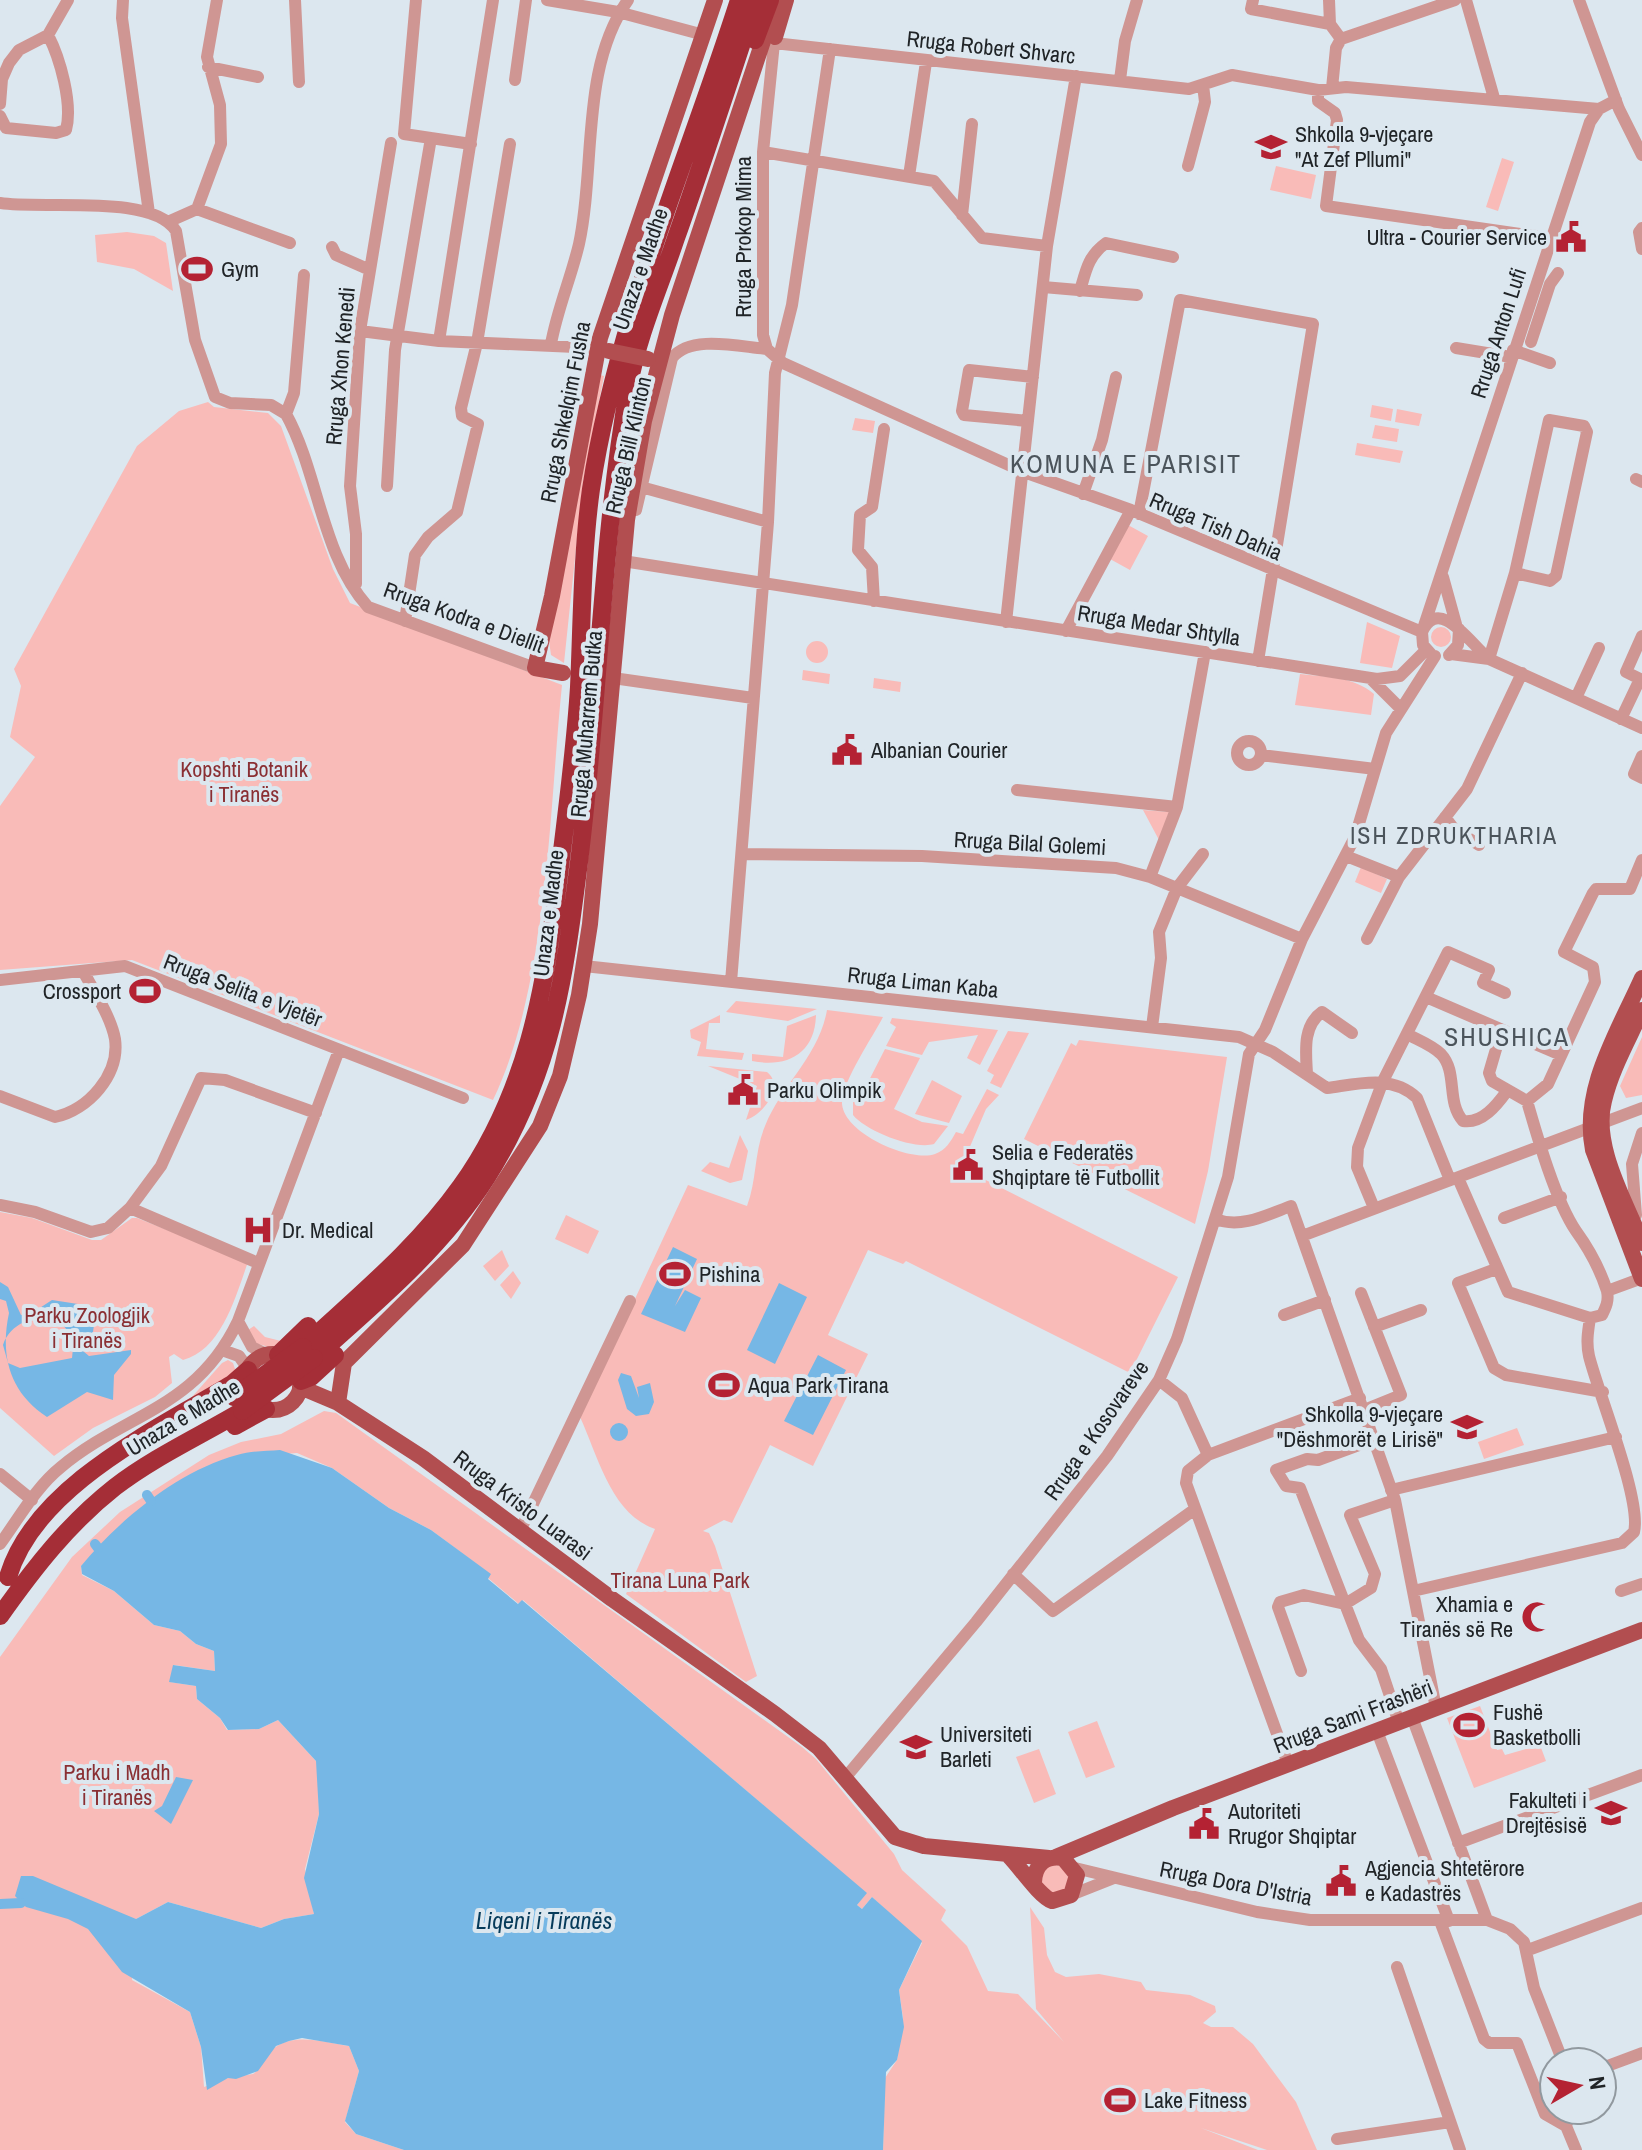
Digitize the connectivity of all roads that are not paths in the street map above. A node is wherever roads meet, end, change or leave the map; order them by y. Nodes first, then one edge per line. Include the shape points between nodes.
1 (68, 0) edge
2 (123, 0) edge
3 (217, 0) edge
4 (295, 0) edge
5 (416, 0) edge
6 (493, 0) edge
7 (526, 0) edge
8 (628, 0) edge
9 (715, 0) edge
10 (727, 0) edge
11 (739, 0) edge
12 (756, 0) edge
13 (770, 0) edge
14 (778, 0) edge
15 (786, 0) edge
16 (1137, 0) edge
17 (1253, 0) edge
18 (1329, 0) edge
19 (1455, 0) edge
20 (1466, 0) edge
21 (1579, 0) edge
22 (556, 1) edge
23 (618, 12) junction
24 (1330, 24) junction
25 (48, 35) junction
26 (704, 35) junction
27 (774, 38) junction
28 (1341, 39) junction
29 (830, 49) junction
30 (758, 59) junction
31 (926, 62) junction
32 (208, 67) junction
33 (1076, 76) junction
34 (258, 77) dead end
35 (515, 80) dead end
36 (1120, 80) junction
37 (299, 82) dead end
38 (1203, 85) junction
39 (1332, 88) junction
40 (1318, 90) junction
41 (1494, 98) junction
42 (1616, 100) junction
43 (0, 104) edge
44 (1599, 109) junction
45 (0, 116) edge
46 (972, 124) dead end
47 (431, 138) junction
48 (391, 143) dead end
49 (471, 144) junction
50 (510, 144) dead end
51 (763, 152) junction
52 (1642, 155) edge
53 (815, 161) junction
54 (682, 164) junction
55 (1188, 166) dead end
56 (909, 176) junction
57 (0, 203) edge
58 (197, 209) junction
59 (149, 213) junction
60 (962, 215) junction
61 (170, 221) junction
62 (1640, 230) edge
63 (1549, 238) junction
64 (676, 239) junction
65 (290, 243) dead end
66 (1047, 246) junction
67 (332, 247) dead end
68 (1642, 249) edge
69 (1173, 257) dead end
70 (370, 270) junction
71 (1558, 273) dead end
72 (304, 275) dead end
73 (1043, 287) junction
74 (1080, 291) junction
75 (1137, 295) dead end
76 (360, 331) junction
77 (398, 336) junction
78 (439, 341) junction
79 (1531, 342) dead end
80 (477, 343) junction
81 (551, 344) junction
82 (1456, 348) dead end
83 (604, 349) junction
84 (772, 353) junction
85 (1512, 353) junction
86 (653, 360) junction
87 (1550, 363) dead end
88 (1033, 377) junction
89 (1116, 377) dead end
90 (286, 414) junction
91 (1028, 421) junction
92 (884, 429) dead end
93 (1024, 472) junction
94 (387, 486) dead end
95 (641, 487) junction
96 (1083, 494) junction
97 (1135, 512) junction
98 (768, 522) junction
99 (624, 553) junction
100 (1272, 572) junction
101 (1443, 573) junction
102 (1515, 573) junction
103 (763, 585) junction
104 (357, 595) junction
105 (874, 601) junction
106 (405, 621) junction
107 (1006, 622) junction
108 (1457, 627) junction
109 (1422, 630) junction
110 (1066, 631) junction
111 (1642, 636) edge
112 (1599, 648) dead end
113 (1205, 652) junction
114 (1430, 653) junction
115 (1451, 654) junction
116 (1489, 659) junction
117 (1258, 661) junction
118 (535, 668) junction
119 (563, 673) dead end
120 (1522, 673) junction
121 (609, 678) junction
122 (1370, 678) junction
123 (1641, 679) edge
124 (753, 698) junction
125 (1576, 698) junction
126 (1401, 709) junction
127 (1621, 719) junction
128 (1642, 728) edge
129 (1261, 755) dead end
130 (1642, 756) edge
131 (1375, 769) junction
132 (1638, 776) edge
133 (1017, 790) dead end
134 (1177, 807) junction
135 (1445, 817) junction
136 (1479, 845) dead end
137 (743, 854) junction
138 (1203, 854) dead end
139 (1346, 856) junction
140 (1642, 863) edge
141 (1150, 877) junction
142 (1399, 877) junction
143 (1177, 888) junction
144 (1302, 939) junction
145 (1367, 939) dead end
146 (584, 966) junction
147 (83, 971) junction
148 (1642, 978) edge
149 (0, 980) edge
150 (731, 982) junction
151 (1505, 993) dead end
152 (1426, 997) junction
153 (1642, 1010) edge
154 (1152, 1027) junction
155 (1501, 1032) junction
156 (1352, 1033) dead end
157 (1407, 1034) junction
158 (1256, 1043) junction
159 (339, 1050) junction
160 (1561, 1055) junction
161 (532, 1065) junction
162 (1607, 1071) junction
163 (1307, 1074) junction
164 (1383, 1081) junction
165 (1357, 1084) junction
166 (1507, 1091) junction
167 (0, 1096) edge
168 (463, 1098) dead end
169 (1527, 1101) junction
170 (1374, 1107) junction
171 (1642, 1108) edge
172 (316, 1113) junction
173 (1595, 1125) junction
174 (1642, 1133) edge
175 (1539, 1146) junction
176 (1599, 1147) junction
177 (1454, 1179) junction
178 (1561, 1197) junction
179 (0, 1205) edge
180 (130, 1208) junction
181 (1374, 1208) junction
182 (1504, 1218) dead end
183 (1215, 1219) junction
184 (1302, 1236) junction
185 (1642, 1240) edge
186 (258, 1263) junction
187 (1496, 1269) junction
188 (1642, 1279) edge
189 (1607, 1291) junction
190 (1361, 1293) dead end
191 (1325, 1300) junction
192 (630, 1301) dead end
193 (1421, 1310) dead end
194 (1284, 1315) dead end
195 (1590, 1318) junction
196 (238, 1321) junction
197 (1374, 1327) junction
198 (226, 1343) junction
199 (248, 1343) junction
200 (273, 1355) junction
201 (245, 1365) junction
202 (1159, 1380) junction
203 (299, 1388) junction
204 (1603, 1392) junction
205 (338, 1403) junction
206 (1362, 1404) junction
207 (266, 1409) junction
208 (1616, 1437) junction
209 (1375, 1439) junction
210 (1208, 1455) junction
211 (0, 1474) edge
212 (1393, 1495) junction
213 (32, 1500) junction
214 (1195, 1509) junction
215 (1639, 1511) edge
216 (520, 1531) junction
217 (0, 1544) edge
218 (1013, 1574) junction
219 (1642, 1584) edge
220 (1413, 1591) junction
221 (1621, 1591) dead end
222 (5, 1595) edge
223 (1345, 1604) junction
224 (1642, 1630) edge
225 (1301, 1671) dead end
226 (1436, 1708) junction
227 (1406, 1720) junction
228 (1377, 1731) junction
229 (1288, 1764) junction
230 (1642, 1775) edge
231 (845, 1778) junction
232 (1458, 1843) junction
233 (1080, 1847) junction
234 (1009, 1856) junction
235 (1052, 1858) junction
236 (1074, 1867) junction
237 (1114, 1878) junction
238 (1034, 1882) junction
239 (1071, 1895) junction
240 (1642, 1908) edge
241 (1487, 1920) junction
242 (1444, 1921) junction
243 (1528, 1950) junction
244 (1397, 1967) dead end
245 (1557, 2046) edge
246 (1642, 2053) edge
247 (1618, 2062) edge
248 (1538, 2096) edge
249 (1450, 2122) junction
250 (1566, 2126) edge
251 (1337, 2139) dead end
252 (1460, 2150) edge
253 (1576, 2150) edge

1 - 25 street
2 - 59 street
3 - 32 street
4 - 37 street
5 - 47 street via 404,134
6 - 49 street
7 - 35 street
8 - 23 street
9 - 26 main road, Rruga Shkelqim Fusha
10 - 54 highway
11 - 54 highway, Unaza e Madhe
12 - 64 highway, Unaza e Madhe
13 - 64 highway via 689,224
14 - 27 main road
14 - 30 main road, Rruga Muharrem Butka
15 - 27 main road
16 - 36 street
17 - 24 street via 1251,9
18 - 24 street
19 - 28 street
20 - 41 street
21 - 42 street
22 - 23 street
23 - 26 street
23 - 81 street via 600,69 579,245
24 - 28 street
25 - 43 street via 19,50 9,63
25 - 45 street via 63,85 66,130 6,128
26 - 83 main road, Rruga Shkelqim Fusha
27 - 29 street, Rruga Robert Shvarc
27 - 30 main road
27 - 51 street, Rruga Prokop Mima
28 - 39 street
29 - 31 street, Rruga Robert Shvarc
29 - 53 street
30 - 86 main road, Rruga Muharrem Butka
31 - 33 street, Rruga Robert Shvarc
31 - 56 street
32 - 34 street
32 - 58 street via 220,105 221,144
33 - 36 street, Rruga Robert Shvarc
33 - 66 street
36 - 38 street, Rruga Robert Shvarc via 1189,89
38 - 40 street, Rruga Robert Shvarc via 1232,75
38 - 55 street via 1205,102
39 - 40 street, Rruga Robert Shvarc
39 - 41 street, Rruga Robert Shvarc
40 - 63 street via 1318,101 1337,120 1326,206
41 - 44 street, Rruga Robert Shvarc
42 - 44 street
42 - 52 street
44 - 63 street, Rruga Anton Lufi
46 - 60 street
47 - 49 street
47 - 77 street
48 - 70 street, Rruga Xhon Kenedi
49 - 78 street
50 - 80 street
51 - 53 street
51 - 84 street, Rruga Prokop Mima via 763,335
53 - 56 street
53 - 84 street via 784,343
54 - 161 highway, Unaza e Madhe via 641,277 598,454 577,707
56 - 60 street via 934,181
57 - 59 street
58 - 61 street
58 - 65 street
59 - 61 street
60 - 66 street via 982,238
61 - 90 street via 195,340 215,397 271,405
62 - 68 street
63 - 85 street, Rruga Anton Lufi
64 - 161 highway, Unaza e Madhe via 640,340 622,425 607,528 596,706 570,947 564,985
66 - 73 street
67 - 70 street via 336,255
69 - 74 street via 1106,243 1093,252
70 - 76 street, Rruga Xhon Kenedi
71 - 79 street
72 - 90 street via 294,393
73 - 74 street
73 - 88 street
74 - 75 street
76 - 77 street, Rruga Bill Klinton
76 - 104 street, Rruga Xhon Kenedi via 350,486
77 - 78 street, Rruga Bill Klinton
77 - 94 street
78 - 80 street, Rruga Bill Klinton
80 - 81 street, Rruga Bill Klinton
80 - 106 street via 462,416 478,424 473,451 457,512 415,555
81 - 83 street, Rruga Bill Klinton
82 - 85 street
83 - 86 main road, Rruga Bill Klinton, bridge
83 - 118 main road, Rruga Shkelqim Fusha
84 - 93 street, Rruga Tish Dahia via 788,368
84 - 95 street, Rruga Bill Klinton via 694,345 677,351 666,374
84 - 98 street, Rruga Prokop Mima
85 - 87 street
85 - 101 street, Rruga Anton Lufi
86 - 99 main road, Rruga Muharrem Butka
88 - 91 street
88 - 91 street via 969,370 962,411
89 - 96 street
90 - 104 street, Rruga Kodra e Diellit
91 - 93 street
92 - 105 street via 872,507 860,515 856,539 859,553 872,567
93 - 96 street, Rruga Tish Dahia
93 - 107 street
95 - 98 street
95 - 99 street, Rruga Bill Klinton
96 - 97 street, Rruga Tish Dahia
97 - 100 street, Rruga Tish Dahia
97 - 100 street via 1180,300 1313,324
97 - 110 street
98 - 103 street, Rruga Prokop Mima
99 - 103 street, Rruga Medar Shtylla
99 - 121 main road, Rruga Muharrem Butka
100 - 109 street, Rruga Tish Dahia
100 - 117 street
101 - 108 street
101 - 109 street, Rruga Anton Lufi
102 - 102 street via 1550,581 1556,576 1587,432 1584,426 1546,422
102 - 116 street
103 - 105 street, Rruga Medar Shtylla
103 - 124 street, Rruga Prokop Mima
104 - 106 street, Rruga Kodra e Diellit via 368,607
105 - 107 street, Rruga Medar Shtylla
106 - 118 street, Rruga Kodra e Diellit
107 - 110 street, Rruga Medar Shtylla
108 - 109 street via 1446,618 1435,618
108 - 115 street via 1458,645
108 - 116 street
109 - 114 street
110 - 113 street, Rruga Medar Shtylla
111 - 123 street via 1626,672
112 - 125 street
113 - 117 street, Rruga Medar Shtylla
113 - 134 street
114 - 115 street
114 - 122 street, Rruga Medar Shtylla via 1400,676
114 - 126 street, Rruga e Kosovareve
115 - 116 street
116 - 120 street
117 - 122 street, Rruga Medar Shtylla
118 - 119 main road, Rruga Kodra e Diellit
120 - 125 street
120 - 135 street via 1467,789
121 - 124 street
121 - 146 main road, Rruga Muharrem Butka
122 - 126 street
123 - 127 street
124 - 137 street, Rruga Prokop Mima
125 - 127 street
126 - 131 street, Rruga e Kosovareve via 1386,733
127 - 128 street
129 - 131 street
130 - 132 street
131 - 139 street, Rruga e Kosovareve via 1365,813
133 - 134 street
134 - 141 street
135 - 136 street
135 - 142 street
137 - 141 street, Rruga Bilal Golemi via 1047,863 1116,868
137 - 150 street, Rruga Prokop Mima
138 - 143 street
139 - 142 street
139 - 144 street, Rruga e Kosovareve
140 - 160 street via 1630,889 1596,889 1564,952 1593,967 1595,982
141 - 143 street, Rruga Bilal Golemi
142 - 145 street
143 - 144 street, Rruga Bilal Golemi
143 - 154 street via 1159,932
144 - 158 street, Rruga e Kosovareve
146 - 150 street, Rruga Liman Kaba
146 - 205 main road, Rruga Muharrem Butka via 564,1061 540,1126 463,1245 349,1357
147 - 149 street, Rruga Selita e Vjetër
147 - 159 street, Rruga Selita e Vjetër via 125,966
147 - 167 street via 115,1039 102,1086 55,1117
148 - 162 main road
150 - 154 street, Rruga Liman Kaba
151 - 152 street via 1483,983 1489,970 1448,952
152 - 155 street
152 - 157 street
153 - 162 main road
154 - 158 street, Rruga Liman Kaba
155 - 160 street
155 - 166 street via 1489,1073
156 - 163 street via 1329,1015 1322,1012 1316,1017 1305,1041
157 - 164 street
157 - 166 street via 1442,1056 1452,1100 1463,1121 1484,1115
158 - 163 street, Rruga Liman Kaba
158 - 183 street, Rruga e Kosovareve via 1243,1070 1230,1164
159 - 168 street, Rruga Selita e Vjetër
159 - 172 street
160 - 169 street via 1548,1084
161 - 200 highway via 516,1068 481,1138 419,1223
161 - 203 highway via 540,1083 484,1195 458,1234 430,1268
161 - 222 highway, Unaza e Madhe, bridge via 502,1151 458,1217 418,1263 308,1353 104,1496
162 - 173 main road
163 - 165 street, Rruga Liman Kaba via 1327,1088
164 - 165 street, Rruga Liman Kaba
164 - 170 street
164 - 177 street via 1417,1098
165 - 170 street
166 - 169 street
169 - 175 street
170 - 181 street via 1356,1158
171 - 173 street
172 - 180 street via 225,1080 201,1078 170,1151
172 - 186 street
173 - 175 street
173 - 176 main road
174 - 185 street via 1633,1154 1631,1182
175 - 177 street
175 - 178 street
176 - 185 main road
176 - 188 main road
177 - 181 street
177 - 187 street
178 - 182 street
178 - 189 street
179 - 180 street via 97,1233
180 - 186 street
181 - 184 street
183 - 184 street via 1246,1222 1291,1206
183 - 202 street, Rruga e Kosovareve
184 - 191 street
186 - 196 street
187 - 195 street via 1508,1292
187 - 204 street via 1458,1283 1494,1368 1506,1375
188 - 189 street
189 - 195 street via 1602,1315
190 - 197 street
191 - 194 street
191 - 206 street
192 - 216 street
193 - 197 street
195 - 204 street via 1589,1355
196 - 198 street
196 - 199 street
197 - 206 street via 1401,1395
198 - 199 street
198 - 201 street
198 - 213 street via 167,1403 68,1461
199 - 200 street
200 - 201 main road
200 - 203 main road via 294,1364
201 - 207 main road via 247,1393
201 - 222 highway via 232,1384 123,1449 76,1485 14,1553
202 - 210 street via 1182,1398
202 - 218 street, Rruga e Kosovareve via 1107,1456
203 - 205 main road, Rruga Kristo Luarasi
203 - 207 main road via 285,1407
204 - 208 street
205 - 216 main road, Rruga Kristo Luarasi
206 - 209 street
206 - 210 street
207 - 222 highway via 136,1485 66,1544 26,1591
208 - 212 street
208 - 215 street
209 - 212 street
209 - 223 street via 1276,1470 1286,1486 1300,1488
210 - 214 street via 1188,1471 1186,1483
211 - 213 street
212 - 220 street
212 - 223 street via 1350,1515 1375,1574 1371,1588
213 - 217 street
214 - 218 street via 1053,1611
214 - 229 street
215 - 220 street via 1634,1532 1622,1543
216 - 231 main road, Rruga Kristo Luarasi via 775,1714 819,1748
218 - 231 street, Rruga e Kosovareve
219 - 221 street
220 - 226 street
223 - 225 street via 1304,1595 1280,1602
223 - 227 street via 1359,1640 1381,1669
224 - 226 main road, Rruga Sami Frashëri
226 - 227 main road, Rruga Sami Frashëri
227 - 228 main road, Rruga Sami Frashëri
227 - 232 street
228 - 229 main road, Rruga Sami Frashëri
228 - 242 street
229 - 233 main road, Rruga Sami Frashëri
230 - 232 street
231 - 234 main road, Rruga Kristo Luarasi via 887,1830 904,1841
232 - 241 street
233 - 235 main road, Rruga Sami Frashëri
233 - 236 main road
234 - 235 main road, Rruga Kristo Luarasi
234 - 238 main road
235 - 236 main road
235 - 238 main road via 1037,1867
236 - 237 street, Rruga Dora D'Istria
236 - 239 main road via 1077,1883
237 - 239 street
237 - 242 street, Rruga Dora D'Istria via 1310,1920
238 - 239 main road via 1045,1898 1059,1901
240 - 243 street
241 - 242 street, Rruga Dora D'Istria
241 - 243 street via 1517,1934
242 - 248 street via 1484,2039 1517,2043
243 - 245 street via 1534,1988
244 - 249 street
246 - 247 street
249 - 251 street
249 - 252 street
250 - 253 street

